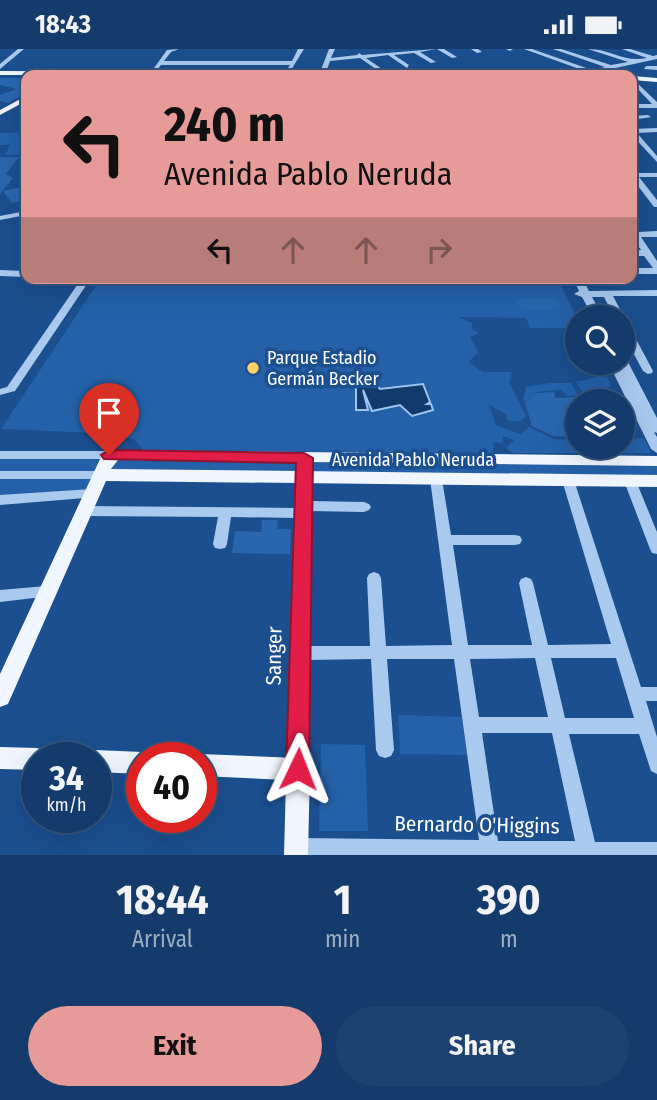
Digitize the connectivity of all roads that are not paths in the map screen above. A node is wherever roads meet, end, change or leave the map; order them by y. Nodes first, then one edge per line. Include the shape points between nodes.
1 (6, 49) edge
2 (350, 49) edge
3 (433, 49) edge
4 (440, 49) edge
5 (521, 49) edge
6 (556, 49) edge
7 (591, 49) edge
8 (625, 49) edge
9 (19, 50) edge
10 (332, 50) edge
11 (341, 50) edge
12 (528, 50) edge
13 (415, 51) junction
14 (173, 52) edge
15 (299, 52) edge
16 (233, 54) dead end
17 (389, 54) junction
18 (285, 55) dead end
19 (361, 56) junction
20 (454, 57) dead end
21 (656, 57) edge
22 (0, 58) edge
23 (8, 60) junction
24 (328, 60) junction
25 (433, 62) dead end
26 (635, 62) junction
27 (159, 63) junction
28 (230, 63) junction
29 (294, 63) junction
30 (0, 66) edge
31 (407, 66) dead end
32 (612, 67) junction
33 (657, 67) edge
34 (153, 70) edge
35 (228, 70) edge
36 (290, 70) edge
37 (323, 70) edge
38 (380, 70) edge
39 (578, 70) edge
40 (604, 70) edge
41 (0, 73) edge
42 (21, 73) edge
43 (637, 73) edge
44 (637, 77) edge
45 (657, 79) edge
46 (637, 82) edge
47 (21, 100) edge
48 (637, 106) edge
49 (657, 106) edge
50 (2, 109) edge
51 (648, 117) dead end
52 (637, 118) edge
53 (657, 130) edge
54 (637, 131) edge
55 (637, 137) edge
56 (637, 145) edge
57 (643, 145) junction
58 (657, 145) edge
59 (657, 160) edge
60 (637, 174) edge
61 (657, 175) edge
62 (637, 180) edge
63 (657, 205) edge
64 (21, 214) edge
65 (0, 218) edge
66 (637, 233) edge
67 (657, 235) edge
68 (637, 239) edge
69 (637, 253) edge
70 (647, 253) junction
71 (657, 269) edge
72 (637, 271) edge
73 (0, 273) edge
74 (21, 274) edge
75 (83, 284) edge
76 (575, 284) edge
77 (580, 284) edge
78 (582, 293) junction
79 (607, 293) junction
80 (657, 293) edge
81 (586, 305) edge
82 (590, 305) edge
83 (613, 305) edge
84 (635, 343) edge
85 (635, 369) edge
86 (653, 371) edge
87 (624, 375) edge
88 (625, 375) edge
89 (3, 391) edge
90 (657, 429) edge
91 (657, 449) edge
92 (115, 455) junction
93 (0, 456) edge
94 (304, 458) junction
95 (657, 460) edge
96 (0, 475) edge
97 (100, 475) junction
98 (305, 478) junction
99 (436, 479) junction
100 (568, 480) junction
101 (630, 481) junction
102 (657, 481) edge
103 (92, 494) junction
104 (0, 500) edge
105 (364, 507) dead end
106 (304, 510) junction
107 (83, 511) junction
108 (225, 513) junction
109 (446, 540) junction
110 (515, 540) dead end
111 (220, 544) dead end
112 (657, 549) edge
113 (374, 578) dead end
114 (526, 583) dead end
115 (46, 592) junction
116 (0, 596) edge
117 (542, 651) junction
118 (620, 651) junction
119 (379, 652) junction
120 (462, 652) junction
121 (300, 653) junction
122 (634, 694) junction
123 (657, 694) edge
124 (0, 697) edge
125 (473, 725) junction
126 (558, 725) junction
127 (645, 726) junction
128 (385, 750) dead end
129 (0, 758) edge
130 (21, 759) edge
131 (657, 765) edge
132 (217, 766) edge
133 (298, 769) junction
134 (296, 851) edge
135 (400, 852) edge
136 (490, 852) edge
137 (657, 852) edge
138 (587, 853) edge

1 - 9 street
2 - 19 street
3 - 13 street
4 - 20 street
5 - 12 street
6 - 32 street
7 - 26 street
8 - 21 street
9 - 23 street
10 - 11 street
10 - 24 street
12 - 39 street
13 - 17 street
13 - 25 street
14 - 27 street
15 - 18 street
15 - 29 street
16 - 28 street
17 - 19 street
17 - 31 street
19 - 24 street
19 - 38 street
21 - 26 street
22 - 23 street
23 - 30 street
24 - 37 street
26 - 32 street
27 - 28 street
27 - 34 street
28 - 29 street
28 - 35 street
29 - 36 street
32 - 40 street
33 - 43 street
41 - 42 main road
44 - 45 main road
46 - 49 street
47 - 50 main road
48 - 49 street
51 - 52 street
53 - 54 street
55 - 57 street
56 - 57 street
57 - 58 street
57 - 59 street
60 - 61 street
62 - 63 street
64 - 65 street
66 - 67 street
68 - 70 street
69 - 70 street
70 - 71 street
71 - 72 street
73 - 74 street
75 - 89 street via 11,389
76 - 78 street
77 - 78 street
78 - 79 street
78 - 81 street
78 - 82 street
79 - 80 street
79 - 83 street
84 - 86 street
85 - 86 street
87 - 91 street
88 - 90 street
92 - 93 street, Avenida Pablo Neruda
92 - 94 main road, Avenida Pablo Neruda
92 - 97 main road
94 - 95 main road, Avenida Pablo Neruda
94 - 98 street, Sanger
96 - 97 street, Avenida Pablo Neruda
97 - 98 main road, Avenida Pablo Neruda
97 - 103 main road
98 - 99 main road, Avenida Pablo Neruda
98 - 106 street, Sanger
99 - 100 main road, Avenida Pablo Neruda
99 - 109 street
100 - 101 main road, Avenida Pablo Neruda
100 - 118 street
101 - 102 main road, Avenida Pablo Neruda
101 - 112 street
103 - 104 street
103 - 107 main road
105 - 106 street
106 - 108 street
106 - 121 street, Sanger
107 - 108 street
107 - 115 main road
108 - 111 street
109 - 110 street
109 - 120 street
113 - 119 street
114 - 117 street
115 - 116 street
115 - 124 main road
117 - 118 street
117 - 120 street
117 - 126 street
118 - 122 street
119 - 120 street
119 - 121 street
119 - 128 street
120 - 125 street
121 - 133 street, Sanger
122 - 123 street
122 - 127 street
125 - 126 street
125 - 136 street
126 - 127 street
126 - 138 street
127 - 131 street
129 - 130 main road
132 - 133 main road
133 - 134 main road, Sanger
134 - 135 street, Bernardo O'Higgins
135 - 136 street, Bernardo O'Higgins
136 - 138 street, Bernardo O'Higgins
137 - 138 street, Bernardo O'Higgins

